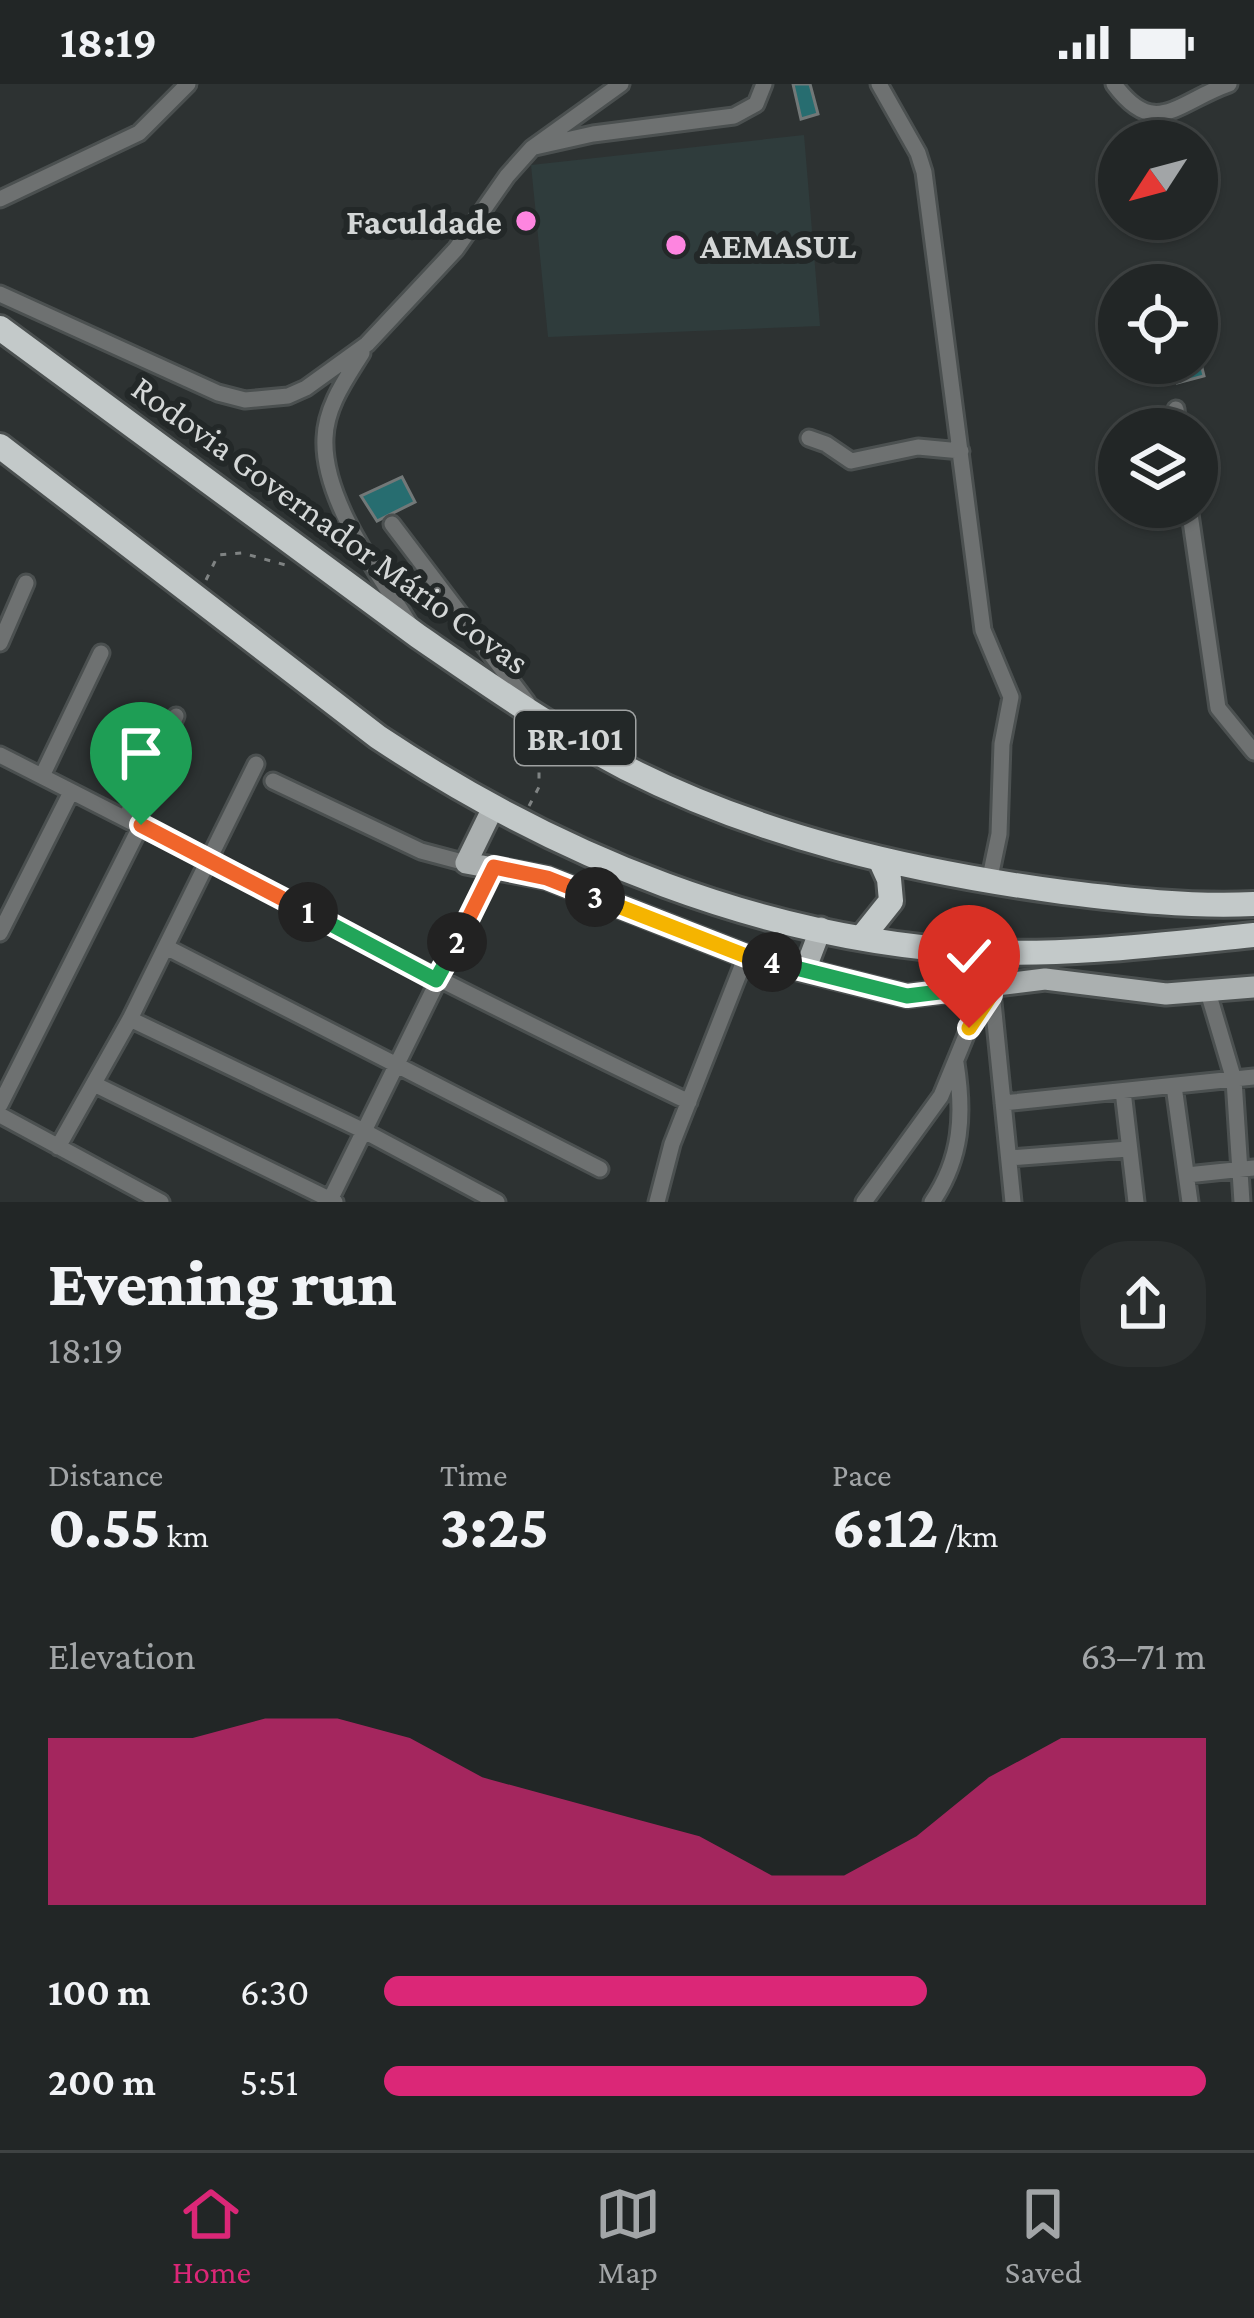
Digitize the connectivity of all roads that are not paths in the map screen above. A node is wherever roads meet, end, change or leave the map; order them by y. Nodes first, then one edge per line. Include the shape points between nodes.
1 (188, 84) edge
2 (620, 84) edge
3 (764, 84) edge
4 (879, 84) edge
5 (1114, 84) edge
6 (1229, 84) edge
7 (532, 148) junction
8 (0, 199) edge
9 (0, 294) edge
10 (0, 328) edge
11 (367, 344) junction
12 (808, 438) dead end
13 (0, 446) edge
14 (961, 451) junction
15 (392, 524) dead end
16 (1192, 528) edge
17 (26, 583) dead end
18 (418, 636) junction
19 (0, 643) edge
20 (101, 653) dead end
21 (536, 714) junction
22 (176, 716) dead end
23 (1254, 752) edge
24 (2, 759) edge
25 (256, 764) dead end
26 (42, 776) junction
27 (273, 781) dead end
28 (70, 792) junction
29 (493, 808) junction
30 (134, 821) junction
31 (880, 859) junction
32 (209, 860) junction
33 (466, 863) junction
34 (494, 867) junction
35 (989, 882) junction
36 (1254, 904) edge
37 (821, 928) junction
38 (0, 933) edge
39 (1254, 935) edge
40 (863, 936) junction
41 (166, 947) junction
42 (988, 952) junction
43 (746, 956) junction
44 (805, 970) junction
45 (436, 980) junction
46 (1254, 987) edge
47 (990, 989) junction
48 (1208, 992) junction
49 (130, 1019) junction
50 (956, 1063) junction
51 (394, 1064) junction
52 (1254, 1077) edge
53 (1234, 1080) junction
54 (94, 1084) junction
55 (1174, 1086) junction
56 (1123, 1091) junction
57 (689, 1102) junction
58 (1004, 1103) junction
59 (0, 1105) edge
60 (0, 1115) edge
61 (362, 1130) junction
62 (58, 1147) junction
63 (1128, 1149) junction
64 (1009, 1158) junction
65 (1247, 1168) edge
66 (600, 1169) dead end
67 (1187, 1175) junction
68 (331, 1201) edge
69 (161, 1202) edge
70 (497, 1202) edge
71 (657, 1202) edge
72 (863, 1202) edge
73 (932, 1202) edge
74 (1013, 1202) edge
75 (1136, 1202) edge
76 (1190, 1202) edge
77 (1242, 1202) edge

1 - 8 street via 139,133
2 - 7 street
3 - 7 street via 756,104 734,116
4 - 14 street via 924,172
5 - 6 street via 1136,111 1154,115
7 - 11 street via 455,249
9 - 11 street via 245,400 306,388
10 - 18 highway, Rodovia Governador Mário Covas / BR-101
11 - 18 street via 329,416 329,472 354,531
12 - 14 street via 851,461 918,446
13 - 29 highway, BR-101 via 378,737
14 - 35 street via 983,630 1011,698
15 - 21 street
16 - 23 street via 1218,708
17 - 19 street
18 - 21 highway, Rodovia Governador Mário Covas / BR-101
20 - 26 street
21 - 31 highway, Rodovia Governador Mário Covas / BR-101 via 696,800
22 - 30 street
24 - 26 street
25 - 32 street
26 - 28 street
27 - 33 street via 422,851
28 - 30 street
28 - 38 street
29 - 33 main road
29 - 37 highway, BR-101 via 590,857 685,892
30 - 32 street
30 - 59 street
31 - 35 highway, Rodovia Governador Mário Covas / BR-101
31 - 40 highway via 891,901
32 - 41 street
32 - 45 street
33 - 34 main road
34 - 43 main road via 547,878
34 - 45 street
35 - 36 highway, Rodovia Governador Mário Covas / BR-101 via 1168,904
37 - 40 highway, BR-101
37 - 44 main road
39 - 42 highway, BR-101
40 - 42 highway, BR-101
41 - 49 street
41 - 51 street
42 - 47 street
43 - 44 main road
43 - 57 street
44 - 47 main road via 907,996
45 - 51 street
45 - 57 street
46 - 48 main road
47 - 48 main road via 1045,979 1136,993
47 - 50 street
47 - 58 street
48 - 53 street
49 - 54 street
49 - 61 street
50 - 72 street
50 - 73 street via 959,1138
51 - 61 street
51 - 66 street
52 - 53 street
53 - 55 street
53 - 65 street
54 - 62 street
54 - 68 street
55 - 56 street
55 - 67 street
56 - 58 street
56 - 63 street
57 - 71 street
58 - 64 street
60 - 62 street
61 - 68 street
61 - 70 street
62 - 69 street
63 - 64 street
63 - 75 street
64 - 74 street
65 - 67 street
65 - 77 street
67 - 76 street

